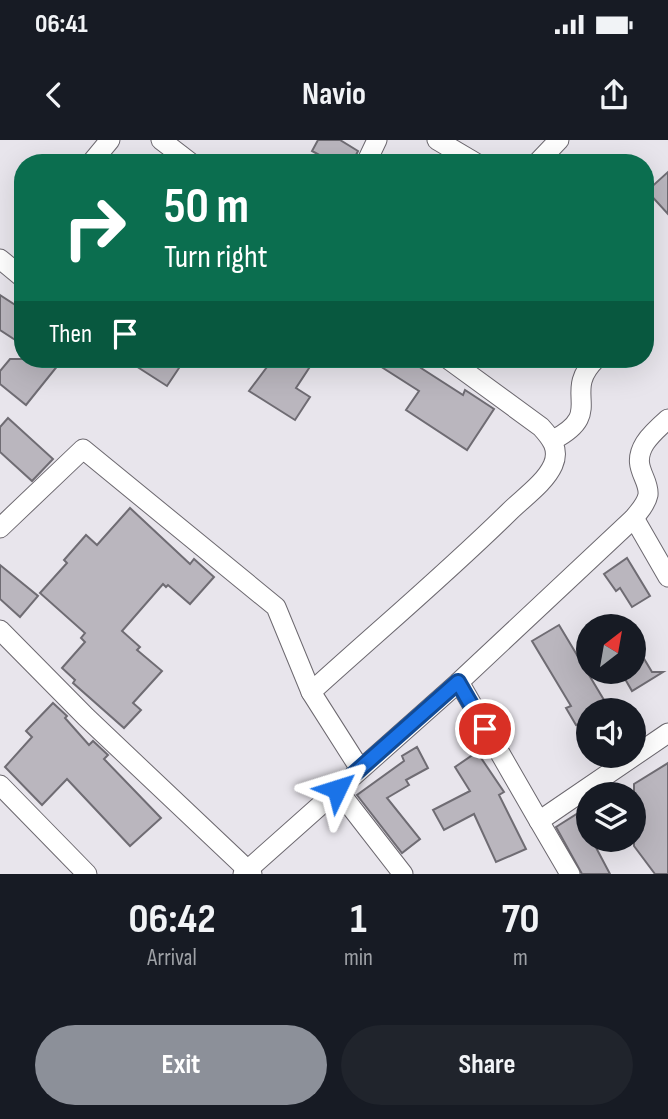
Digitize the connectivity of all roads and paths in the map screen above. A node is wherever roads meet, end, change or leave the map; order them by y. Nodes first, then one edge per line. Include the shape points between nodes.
1 (110, 140) edge
2 (161, 140) edge
3 (437, 140) edge
4 (559, 140) edge
5 (98, 154) edge
6 (179, 154) edge
7 (461, 154) edge
8 (546, 154) edge
9 (0, 259) edge
10 (14, 271) edge
11 (460, 368) edge
12 (589, 368) edge
13 (668, 419) edge
14 (553, 440) junction
15 (634, 518) junction
16 (0, 528) edge
17 (668, 577) edge
18 (0, 630) edge
19 (458, 682) junction
20 (311, 692) junction
21 (668, 733) edge
22 (360, 769) junction
23 (0, 785) edge
24 (337, 789) junction
25 (539, 821) junction
26 (248, 873) edge
27 (87, 874) edge
28 (403, 874) edge
29 (570, 874) edge

1 - 5 street
2 - 6 street
3 - 7 street
4 - 8 street
9 - 10 street
11 - 14 street
12 - 14 street via 579,386 580,419
13 - 15 street via 644,445 639,459 649,493
14 - 20 street via 552,465 542,478 490,531
15 - 17 street
15 - 19 street
16 - 20 street via 83,449 276,607
18 - 26 street
19 - 22 street
19 - 25 street
20 - 22 street
21 - 25 street
22 - 24 street
23 - 27 street
24 - 26 street
24 - 28 street
25 - 29 street

